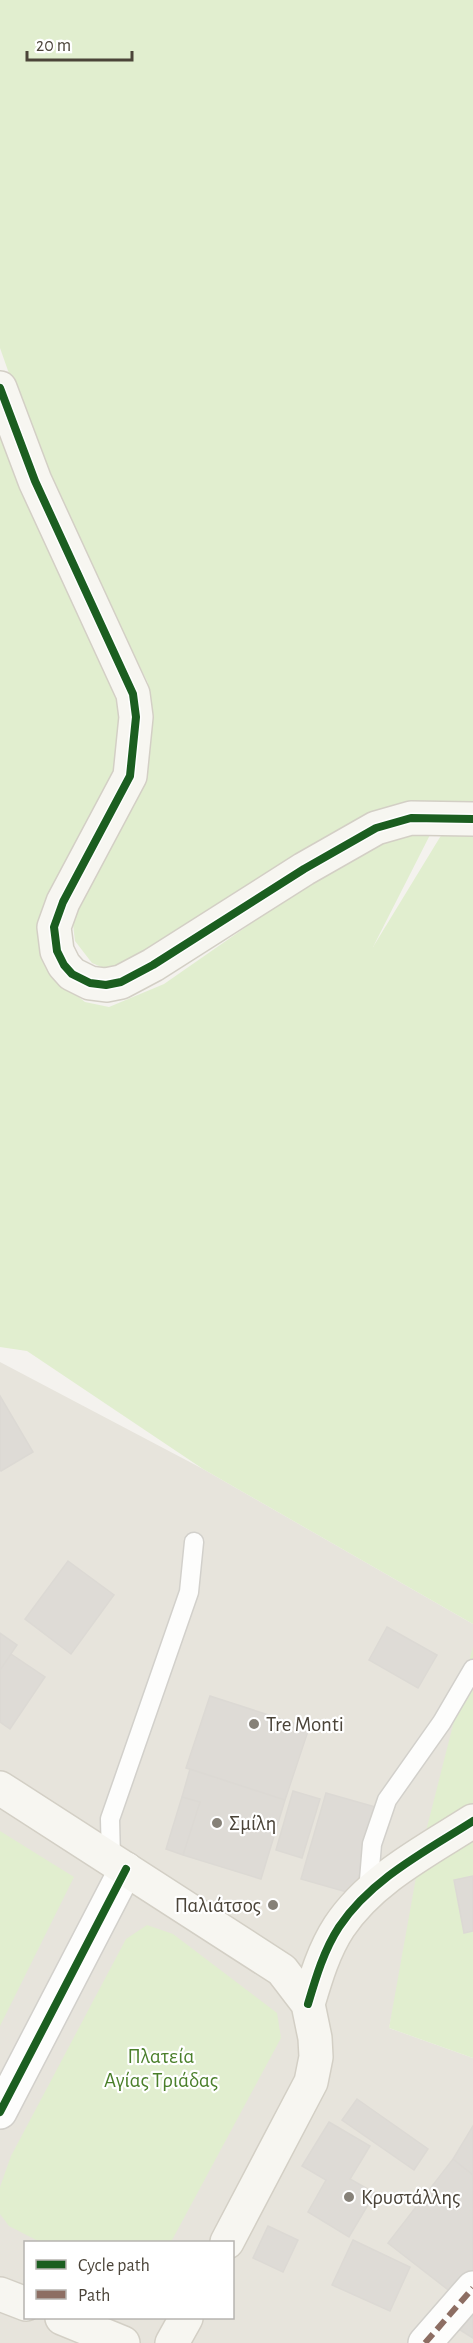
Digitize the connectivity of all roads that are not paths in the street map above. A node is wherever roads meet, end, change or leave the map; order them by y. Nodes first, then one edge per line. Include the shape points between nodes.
1 (0, 388) edge
2 (473, 819) edge
3 (194, 1542) dead end
4 (473, 1669) edge
5 (0, 1788) edge
6 (473, 1821) edge
7 (119, 1864) junction
8 (368, 1892) junction
9 (308, 2004) junction
10 (0, 2112) edge
11 (228, 2241) edge
12 (473, 2288) edge
13 (0, 2294) edge
14 (24, 2303) edge
15 (185, 2319) edge
16 (77, 2329) edge
17 (123, 2343) edge
18 (172, 2343) edge
19 (425, 2343) edge

1 - 2 street via 35,481 133,694 136,717 130,776 63,902 54,927 57,951 72,974 90,983 121,982 376,828 411,819
3 - 7 lane via 189,1592 110,1819
4 - 8 lane via 442,1722 387,1800 372,1844
5 - 7 street
6 - 8 street
7 - 9 street via 282,1970
7 - 10 street
8 - 9 street via 339,1927 322,1959
9 - 11 street via 316,2057 311,2082
12 - 19 street
13 - 14 street
15 - 18 street
16 - 17 street

